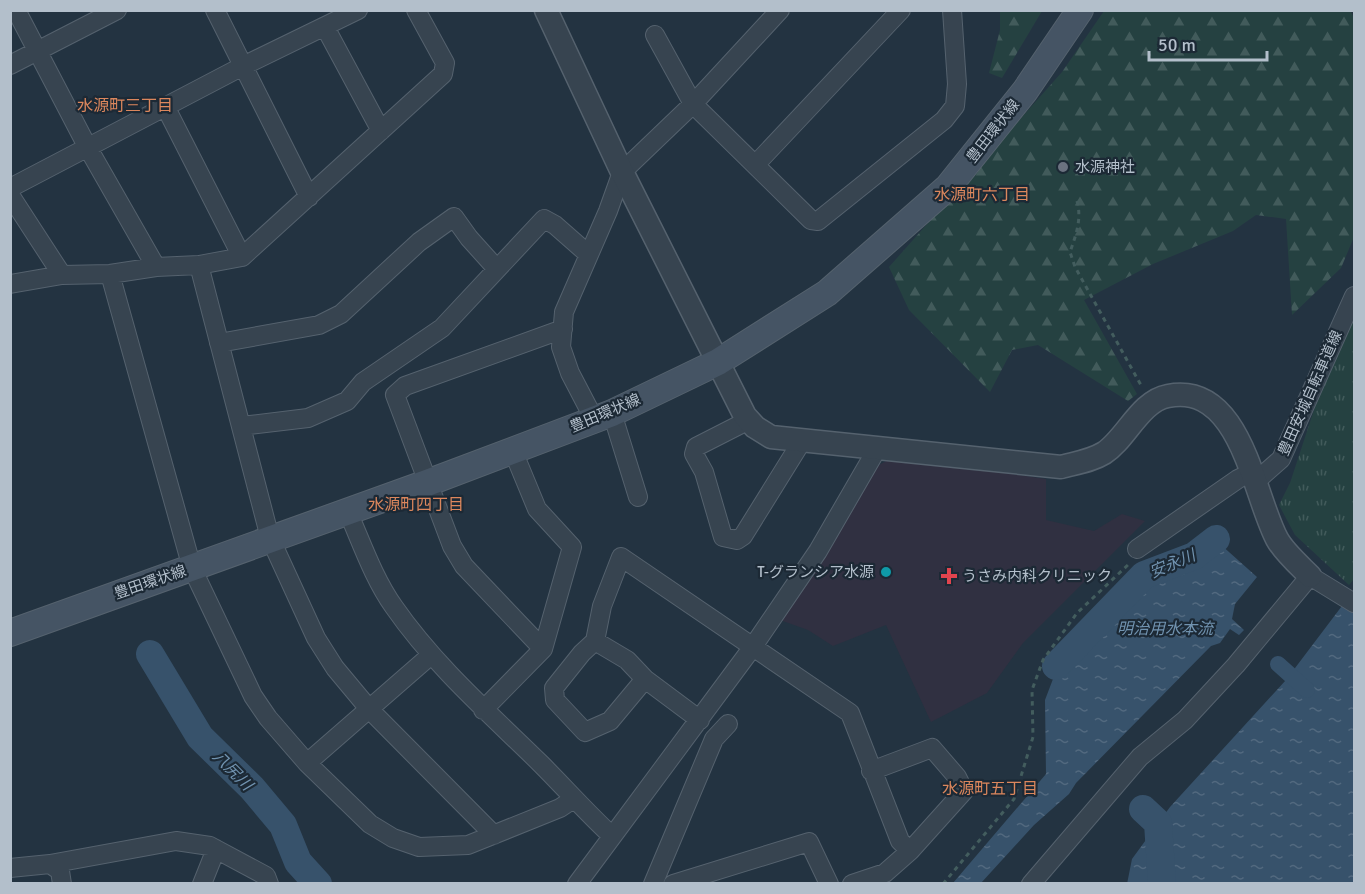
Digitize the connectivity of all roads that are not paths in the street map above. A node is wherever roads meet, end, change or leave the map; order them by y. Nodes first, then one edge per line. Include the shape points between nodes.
1 (16, 10) edge
2 (215, 10) edge
3 (358, 10) edge
4 (416, 10) edge
5 (546, 10) edge
6 (780, 10) edge
7 (901, 10) edge
8 (952, 10) edge
9 (1080, 10) edge
10 (114, 11) edge
11 (325, 27) junction
12 (655, 35) dead end
13 (37, 51) junction
14 (10, 65) edge
15 (243, 66) junction
16 (693, 104) junction
17 (166, 108) junction
18 (381, 131) junction
19 (88, 148) junction
20 (756, 164) junction
21 (622, 172) junction
22 (10, 188) edge
23 (10, 195) edge
24 (309, 197) junction
25 (588, 254) junction
26 (242, 257) junction
27 (199, 265) junction
28 (156, 267) junction
29 (496, 268) junction
30 (110, 274) junction
31 (62, 275) junction
32 (10, 284) edge
33 (1354, 296) edge
34 (563, 329) junction
35 (219, 343) junction
36 (718, 362) junction
37 (603, 416) junction
38 (749, 420) junction
39 (241, 426) junction
40 (802, 441) junction
41 (877, 449) junction
42 (513, 451) junction
43 (1253, 477) junction
44 (427, 483) junction
45 (638, 497) dead end
46 (348, 512) junction
47 (270, 538) junction
48 (1135, 555) road end
49 (192, 568) junction
50 (1310, 576) junction
51 (1354, 603) edge
52 (10, 633) edge
53 (595, 641) junction
54 (752, 648) junction
55 (543, 649) junction
56 (432, 655) junction
57 (645, 679) junction
58 (370, 710) junction
59 (483, 710) junction
60 (700, 720) junction
61 (728, 724) dead end
62 (307, 763) junction
63 (871, 771) junction
64 (572, 800) junction
65 (494, 835) junction
66 (612, 836) junction
67 (216, 849) junction
68 (910, 851) junction
69 (50, 864) junction
70 (10, 868) edge
71 (583, 882) edge
72 (62, 884) edge
73 (202, 884) edge
74 (269, 884) edge
75 (652, 884) edge
76 (673, 884) edge
77 (829, 884) edge
78 (852, 884) edge
79 (1030, 884) edge

1 - 13 street
2 - 15 street
3 - 11 street
4 - 18 street via 445,63 443,74
5 - 21 street
6 - 16 street
7 - 20 street
8 - 20 street via 955,106 944,120 854,194 818,221 811,220
9 - 36 main road, 豊田環状線 via 1024,91 948,187 827,293
10 - 13 street
11 - 15 street
11 - 18 street
12 - 16 street
13 - 14 street
13 - 19 street
15 - 17 street
15 - 24 street
16 - 20 street
16 - 21 street
17 - 19 street
17 - 26 street
18 - 24 street
19 - 22 street
19 - 28 street
21 - 25 street
21 - 36 street
23 - 31 street
24 - 26 street
25 - 29 street via 544,219
25 - 34 street via 564,312
26 - 27 street
27 - 28 street
27 - 35 street
28 - 30 street
29 - 35 street via 454,218 419,242 334,318 319,326
29 - 39 street via 442,328 363,382 347,401 308,417
30 - 31 street
30 - 49 street
31 - 32 street
33 - 43 street, 豊田安城自転車道線 via 1281,459
34 - 37 street via 561,347 570,373
34 - 44 street via 405,386 396,395
35 - 39 street
36 - 37 main road, 豊田環状線
36 - 38 street
37 - 42 main road, 豊田環状線
37 - 45 street
38 - 40 street via 771,437
38 - 40 street via 696,447 694,454 704,472 723,537 737,540 743,536
39 - 47 street
40 - 41 street
41 - 43 street via 1061,467 1106,452 1149,406 1167,396 1190,397 1207,402 1233,427
41 - 54 street via 818,551
42 - 44 main road, 豊田環状線
42 - 55 street via 537,509 572,547
43 - 48 street, 豊田安城自転車道線 via 1238,479
43 - 50 street via 1277,540
44 - 46 main road, 豊田環状線
44 - 55 street via 464,566
46 - 47 main road, 豊田環状線
46 - 56 street via 393,606
47 - 49 main road, 豊田環状線
47 - 58 street via 315,638
49 - 52 main road, 豊田環状線
49 - 62 street via 253,696
50 - 51 street
50 - 79 street via 1236,666 1185,720 1140,757
53 - 54 street via 602,606 621,557
53 - 57 street via 627,660
53 - 57 street via 554,688 555,700 585,732 610,721
54 - 60 street
54 - 63 street via 850,713
55 - 59 street
56 - 58 street
56 - 59 street
57 - 60 street
58 - 62 street
58 - 65 street
59 - 64 street via 543,766
60 - 66 street
61 - 75 street via 714,739
62 - 65 street via 370,824 393,838 419,847 449,848
63 - 68 street via 900,841
63 - 68 street via 932,748 964,790
64 - 65 street
64 - 66 street
66 - 71 street
67 - 69 street via 176,841
67 - 73 street
67 - 74 street via 266,876
68 - 78 street via 885,873
69 - 70 street
69 - 72 street via 60,871
76 - 77 street via 809,842

